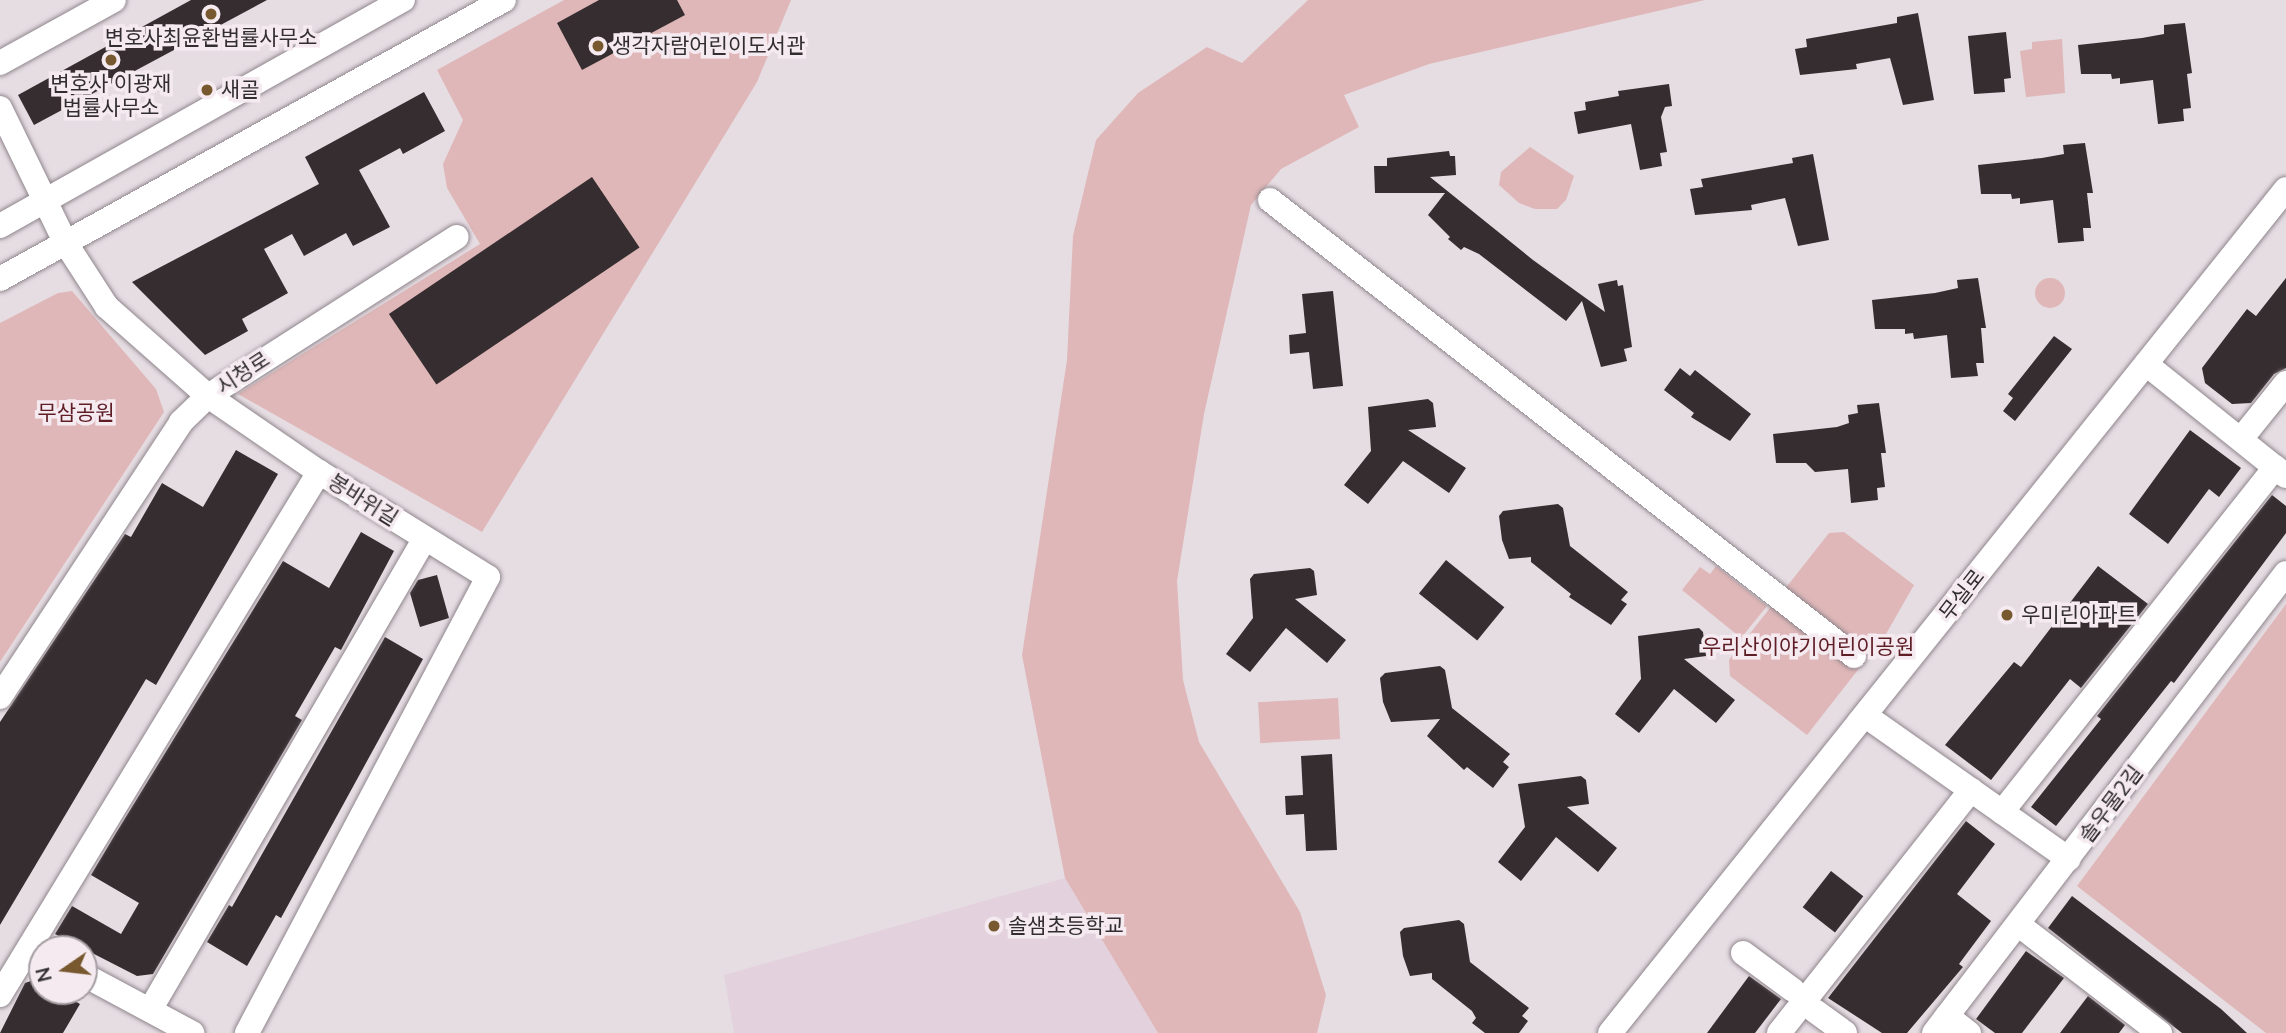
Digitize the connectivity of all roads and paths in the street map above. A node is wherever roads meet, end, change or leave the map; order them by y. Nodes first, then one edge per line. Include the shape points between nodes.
1 (114, 0) edge
2 (402, 0) edge
3 (504, 0) edge
4 (0, 63) edge
5 (0, 108) edge
6 (2286, 189) edge
7 (1270, 200) dead end
8 (44, 201) junction
9 (0, 226) edge
10 (457, 237) dead end
11 (65, 242) junction
12 (0, 279) edge
13 (2146, 364) junction
14 (2286, 383) edge
15 (208, 396) junction
16 (2241, 439) junction
17 (2281, 471) edge
18 (318, 472) junction
19 (425, 538) junction
20 (2286, 573) edge
21 (1854, 656) dead end
22 (0, 697) edge
23 (1866, 716) junction
24 (1970, 790) junction
25 (2002, 812) junction
26 (2069, 859) junction
27 (2019, 925) junction
28 (45, 935) edge
29 (1743, 953) dead end
30 (28, 960) edge
31 (98, 982) edge
32 (1793, 990) dead end
33 (0, 995) edge
34 (150, 1010) junction
35 (1815, 1011) dead end
36 (1941, 1025) edge
37 (192, 1033) edge
38 (247, 1033) edge
39 (1610, 1033) edge
40 (1779, 1033) edge
41 (1845, 1033) edge
42 (1969, 1033) edge
43 (2160, 1033) edge

1 - 4 street
2 - 8 street
3 - 11 street
5 - 8 street, 시청로
6 - 13 street, 무실로
7 - 21 street
8 - 9 street
8 - 11 street, 시청로
10 - 15 street, 시청로
11 - 12 street
11 - 15 street, 시청로 via 107,307
13 - 16 street
13 - 23 street, 무실로
14 - 16 street
15 - 18 street
15 - 22 street via 181,422
16 - 17 street
17 - 25 street
18 - 19 street, 봉바위길
18 - 28 street, 봉바위길
19 - 34 street
19 - 38 street, 봉바위길 via 488,577
20 - 26 street, 솔우물2길
23 - 24 street
23 - 39 street, 무실로
24 - 25 street
24 - 40 street
25 - 26 street
26 - 27 street, 솔우물2길
27 - 36 street, 솔우물2길
27 - 43 street
29 - 32 street
30 - 33 street, 봉바위길
31 - 34 street
34 - 37 street
35 - 41 street
36 - 42 street

